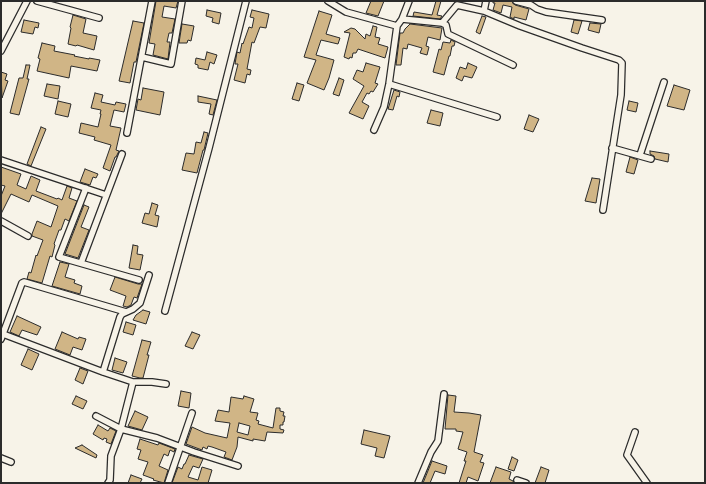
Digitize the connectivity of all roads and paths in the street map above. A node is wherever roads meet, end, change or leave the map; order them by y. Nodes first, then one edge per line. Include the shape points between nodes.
1 (27, 1) edge
2 (37, 1) edge
3 (152, 1) edge
4 (182, 1) edge
5 (246, 1) edge
6 (328, 1) edge
7 (409, 1) edge
8 (486, 1) edge
9 (516, 1) edge
10 (484, 11) junction
11 (99, 18) dead end
12 (402, 19) junction
13 (602, 20) dead end
14 (442, 23) junction
15 (397, 26) junction
16 (1, 51) edge
17 (142, 57) junction
18 (514, 65) dead end
19 (664, 82) dead end
20 (389, 84) junction
21 (497, 117) dead end
22 (374, 130) dead end
23 (126, 133) dead end
24 (612, 148) junction
25 (122, 154) dead end
26 (640, 155) junction
27 (651, 159) dead end
28 (1, 160) edge
29 (86, 188) junction
30 (106, 194) junction
31 (603, 210) dead end
32 (1, 221) edge
33 (28, 236) dead end
34 (81, 263) junction
35 (149, 275) dead end
36 (139, 280) dead end
37 (165, 311) dead end
38 (126, 312) junction
39 (2, 336) edge
40 (103, 372) junction
41 (133, 382) junction
42 (166, 384) dead end
43 (444, 394) dead end
44 (192, 413) dead end
45 (96, 416) dead end
46 (121, 429) junction
47 (635, 432) dead end
48 (181, 447) junction
49 (1, 458) edge
50 (11, 462) dead end
51 (238, 466) dead end
52 (517, 480) dead end
53 (108, 483) edge
54 (168, 483) edge
55 (418, 483) edge
56 (526, 483) edge
57 (647, 483) edge

1 - 16 street
2 - 11 street
3 - 17 street
4 - 17 street via 171,64
5 - 37 street
6 - 15 street via 346,12
7 - 12 street
8 - 10 street
9 - 13 street via 546,12
10 - 14 street via 457,5
10 - 24 street via 554,39 621,61 621,95
12 - 14 street
12 - 15 street
14 - 18 street via 446,25 448,34
15 - 20 street
17 - 23 street
19 - 26 street
20 - 21 street
20 - 22 street via 384,107
24 - 26 street
24 - 31 street
25 - 30 street
26 - 27 street
28 - 29 street
29 - 30 street
29 - 34 street via 59,257
30 - 34 street
32 - 33 street
34 - 36 street
35 - 38 street via 140,303
38 - 39 street via 24,282
38 - 40 street via 120,317
39 - 40 street
40 - 41 street
41 - 42 street
41 - 46 street
43 - 55 street via 438,441
44 - 48 street
45 - 46 street
46 - 48 street
46 - 53 street via 111,456
47 - 57 street via 627,455
48 - 51 street
48 - 54 street
49 - 50 street
52 - 56 street

